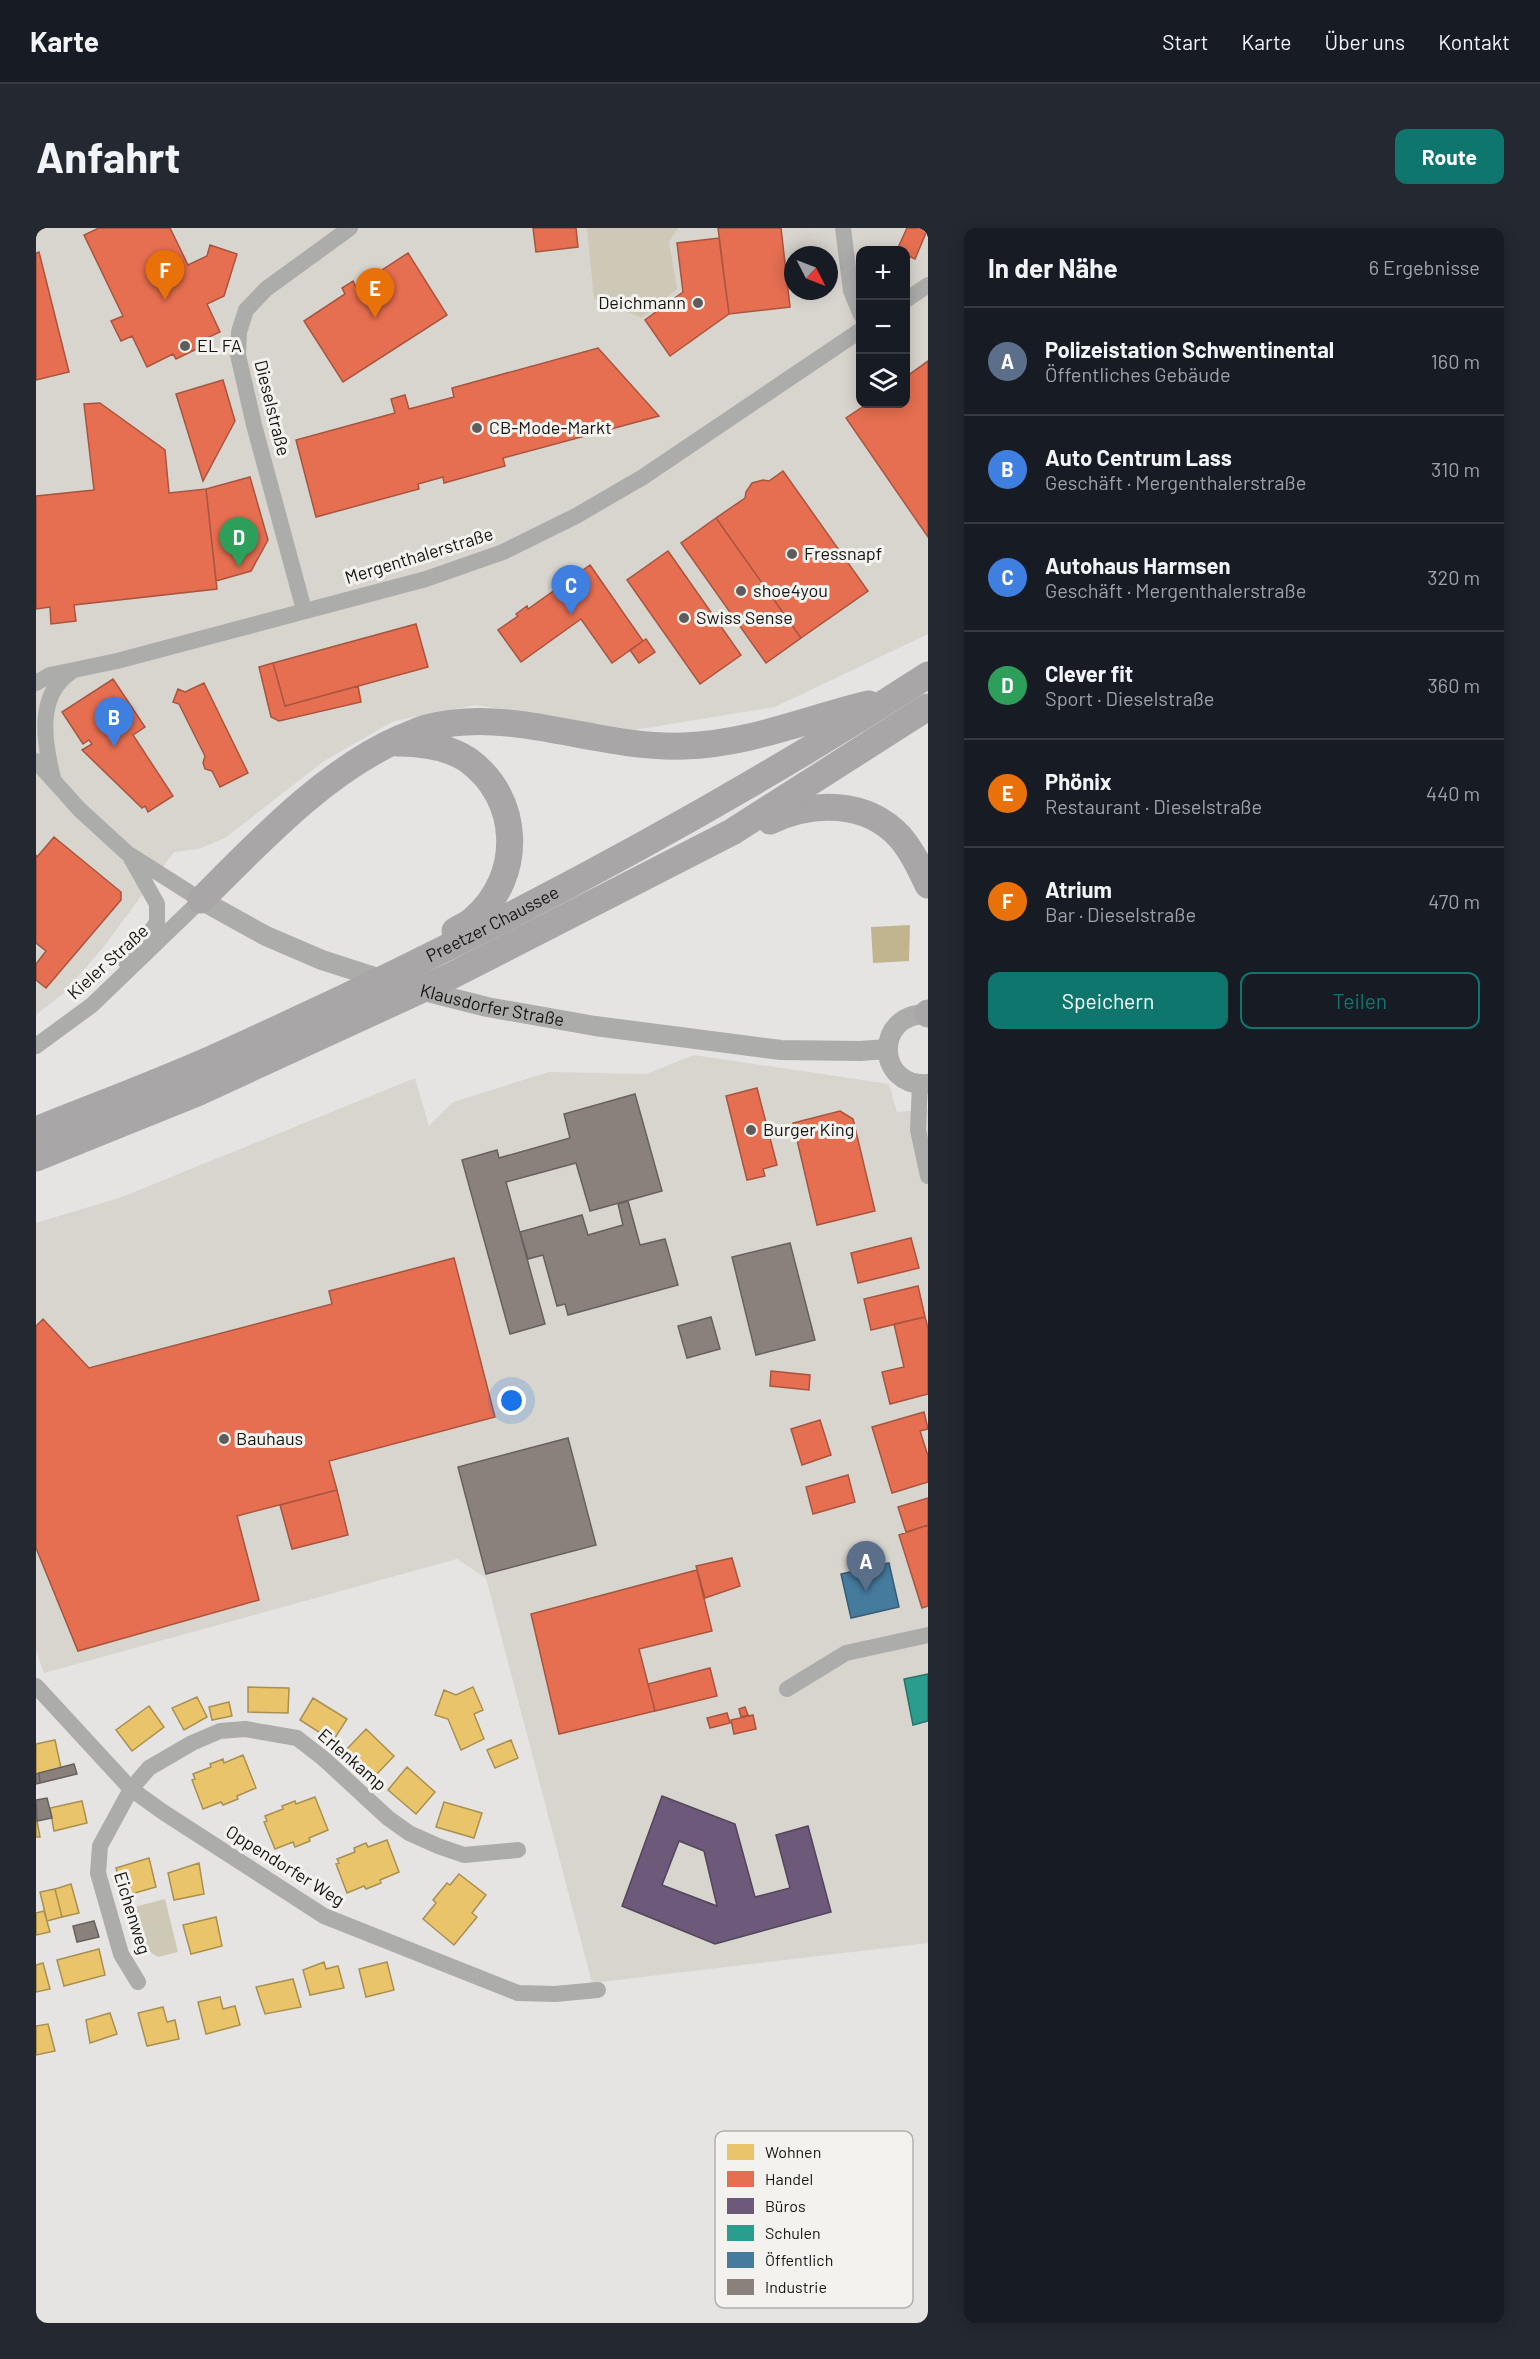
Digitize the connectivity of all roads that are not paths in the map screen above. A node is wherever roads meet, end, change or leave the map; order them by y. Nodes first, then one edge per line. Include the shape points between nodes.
1 (350, 228) edge
2 (843, 228) edge
3 (928, 285) edge
4 (910, 297) edge
5 (856, 303) edge
6 (856, 333) edge
7 (304, 610) junction
8 (78, 669) junction
9 (928, 675) edge
10 (36, 683) edge
11 (894, 698) junction
12 (928, 707) edge
13 (390, 743) junction
14 (36, 761) edge
15 (54, 782) junction
16 (732, 832) junction
17 (128, 853) junction
18 (928, 885) edge
19 (201, 900) junction
20 (410, 966) junction
21 (92, 1005) junction
22 (928, 1013) edge
23 (36, 1046) edge
24 (887, 1049) junction
25 (924, 1084) edge
26 (36, 1130) edge
27 (36, 1158) edge
28 (928, 1176) edge
29 (928, 1635) edge
30 (36, 1686) edge
31 (787, 1689) dead end
32 (131, 1789) junction
33 (518, 1851) dead end
34 (138, 1982) dead end
35 (598, 1990) dead end

1 - 7 street, Dieselstraße via 266,289 246,310 239,332 238,355 254,425
2 - 5 street
3 - 4 street
6 - 7 street, Mergenthalerstraße via 643,477 576,516 503,552 426,579
7 - 8 street, Mergenthalerstraße
8 - 10 street, Mergenthalerstraße via 50,675
8 - 15 street, Mergenthalerstraße via 63,677 45,703 41,723
9 - 11 highway, Preetzer Chaussee
11 - 13 highway via 777,732 682,746 481,721 425,728
11 - 20 highway, Preetzer Chaussee via 672,830
12 - 16 highway, Preetzer Chaussee
13 - 19 highway via 321,788
13 - 20 highway via 420,743 467,759 487,777 502,800 511,838 504,876 493,898 474,919
14 - 15 street, Klausdorfer Straße
15 - 17 street, Klausdorfer Straße
16 - 18 highway via 756,828 794,810 851,808 876,819 899,836 917,860
16 - 27 highway, Preetzer Chaussee via 332,1033
17 - 19 street, Klausdorfer Straße
17 - 21 street, Klausdorfer Straße via 157,904 157,923
19 - 21 street, Kieler Straße
19 - 24 street, Klausdorfer Straße via 266,936 322,960 405,986 527,1016 781,1050
20 - 26 highway, Preetzer Chaussee via 207,1061
21 - 23 street, Kieler Straße
22 - 24 street via 900,1022
24 - 25 street via 893,1069 900,1076
25 - 28 street via 918,1130
29 - 31 street via 846,1653
30 - 32 street, Oppendorfer Weg
32 - 33 street, Erlenkamp via 149,1768 220,1731 273,1733 297,1738 409,1833 464,1855
32 - 34 street, Eichenweg via 100,1846 98,1873 121,1954
32 - 35 street, Oppendorfer Weg via 324,1916 518,1993

